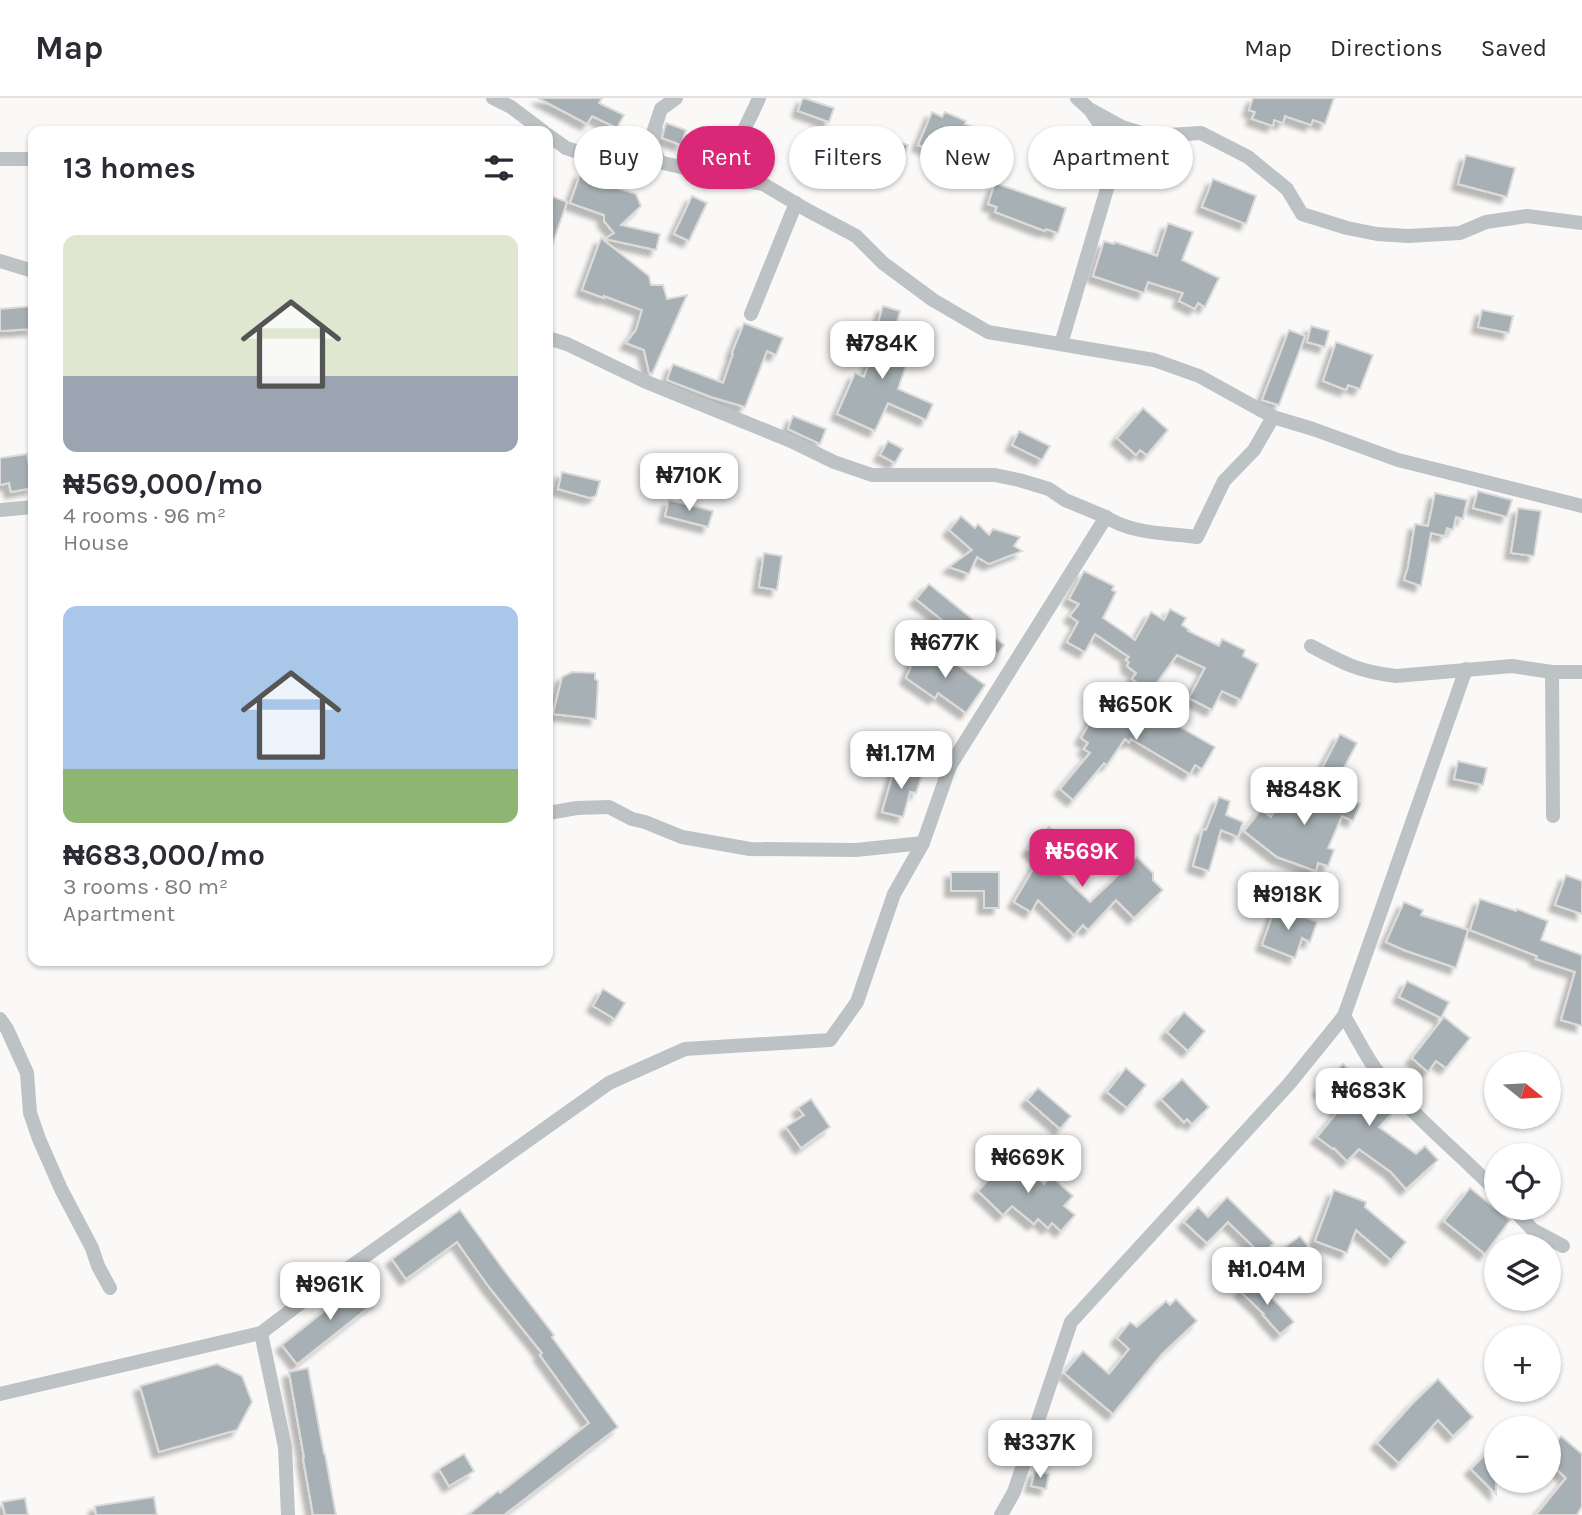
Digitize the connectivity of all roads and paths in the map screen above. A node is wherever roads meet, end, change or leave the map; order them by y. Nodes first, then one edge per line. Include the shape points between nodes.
1 (492, 98) edge
2 (676, 98) edge
3 (759, 98) edge
4 (1077, 98) edge
5 (1089, 109) junction
6 (536, 126) edge
7 (655, 126) edge
8 (747, 126) edge
9 (553, 139) edge
10 (574, 151) edge
11 (0, 159) edge
12 (28, 159) edge
13 (772, 189) edge
14 (796, 203) junction
15 (1582, 223) edge
16 (0, 261) edge
17 (28, 269) edge
18 (751, 314) dead end
19 (553, 340) edge
20 (1061, 344) junction
21 (1273, 417) junction
22 (1582, 506) edge
23 (28, 507) edge
24 (0, 510) edge
25 (1106, 517) junction
26 (1311, 646) dead end
27 (1466, 669) junction
28 (1582, 672) edge
29 (1552, 673) junction
30 (553, 812) edge
31 (1553, 816) dead end
32 (923, 843) junction
33 (1344, 1016) junction
34 (0, 1019) edge
35 (1484, 1179) edge
36 (1523, 1220) edge
37 (1563, 1246) dead end
38 (110, 1288) dead end
39 (261, 1333) junction
40 (0, 1394) edge
41 (288, 1515) edge
42 (1001, 1515) edge

1 - 6 street
2 - 7 street via 661,109
3 - 8 street
4 - 5 street
5 - 15 street via 1151,136 1201,133 1248,157 1287,189 1302,214 1347,228 1408,236 1460,233 1486,222 1527,216
5 - 20 street via 1109,137 1114,160
9 - 10 street
11 - 12 street
13 - 14 street
14 - 18 street
14 - 20 street via 856,236 883,263 933,300 988,332
16 - 17 street
19 - 25 street via 872,475 995,475 1049,489
20 - 21 street via 1154,360 1199,376
21 - 22 street via 1398,460
21 - 25 street via 1254,450 1224,481 1197,537 1117,525
23 - 24 street
25 - 32 street via 950,766
26 - 27 street via 1378,674
27 - 29 street via 1512,666
27 - 33 street
28 - 29 street
29 - 31 street
30 - 32 street via 609,807 682,837 750,849 856,850
32 - 39 street via 894,894 857,1002 830,1040 685,1049 609,1083
33 - 35 street via 1374,1066
33 - 42 street via 1289,1084 1071,1322 1014,1492
34 - 38 street via 27,1073 30,1113 39,1139
36 - 37 street
39 - 40 street
39 - 41 street via 285,1447

